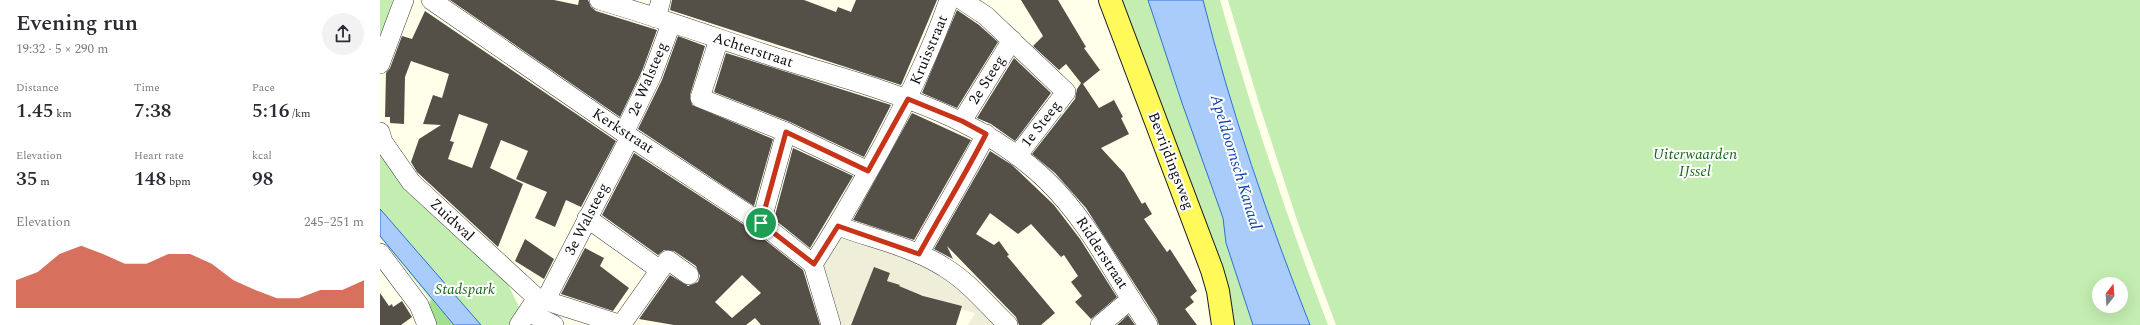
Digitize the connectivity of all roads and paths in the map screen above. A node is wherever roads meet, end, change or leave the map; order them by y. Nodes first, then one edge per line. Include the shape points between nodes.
1 (404, 0) edge
2 (431, 0) edge
3 (599, 0) edge
4 (661, 0) edge
5 (949, 0) edge
6 (962, 0) edge
7 (1110, 0) edge
8 (663, 21) junction
9 (719, 39) junction
10 (1012, 40) junction
11 (380, 64) edge
12 (908, 99) junction
13 (962, 121) junction
14 (380, 132) edge
15 (786, 132) junction
16 (986, 134) junction
17 (627, 135) junction
18 (1017, 156) junction
19 (868, 171) junction
20 (587, 218) junction
21 (761, 223) junction
22 (838, 226) junction
23 (380, 253) edge
24 (919, 254) junction
25 (814, 264) junction
26 (660, 270) junction
27 (689, 275) dead end
28 (1131, 299) junction
29 (532, 309) edge
30 (1004, 324) edge
31 (427, 325) edge
32 (554, 325) edge
33 (621, 325) edge
34 (832, 325) edge
35 (1100, 325) edge
36 (1148, 325) edge
37 (1223, 325) edge

1 - 11 street
2 - 17 street, Kerkstraat
3 - 8 street, Achterstraat
4 - 8 street, 2e Walsteeg
5 - 12 street, Kruisstraat via 937,37
6 - 10 street via 986,16
7 - 37 main road, Bevrijdingsweg via 1212,270
8 - 9 street, Achterstraat
8 - 17 street, 2e Walsteeg via 652,75
9 - 12 street, Achterstraat
9 - 15 street via 700,98
10 - 13 street, 2e Steeg
10 - 18 street, 1e Steeg via 1066,92
12 - 13 street, Ridderstraat
12 - 19 street, Kruisstraat
13 - 16 street, Ridderstraat
14 - 29 street, Zuidwal via 383,142 411,182
15 - 19 street
15 - 21 street
16 - 18 street, Ridderstraat
16 - 24 street via 964,178
17 - 20 street, 3e Walsteeg
17 - 21 street, Kerkstraat
18 - 28 street, Ridderstraat via 1047,181 1086,225
19 - 22 street, Kruisstraat
20 - 26 street
20 - 29 street, 3e Walsteeg
21 - 25 street, Kerkstraat
22 - 24 street
22 - 25 street, Kruisstraat
23 - 31 street via 419,305
24 - 30 street via 946,268 965,283
25 - 34 street
26 - 27 street via 668,260
26 - 33 street
28 - 35 street
28 - 36 street, Ridderstraat
29 - 32 street
29 - 33 street

